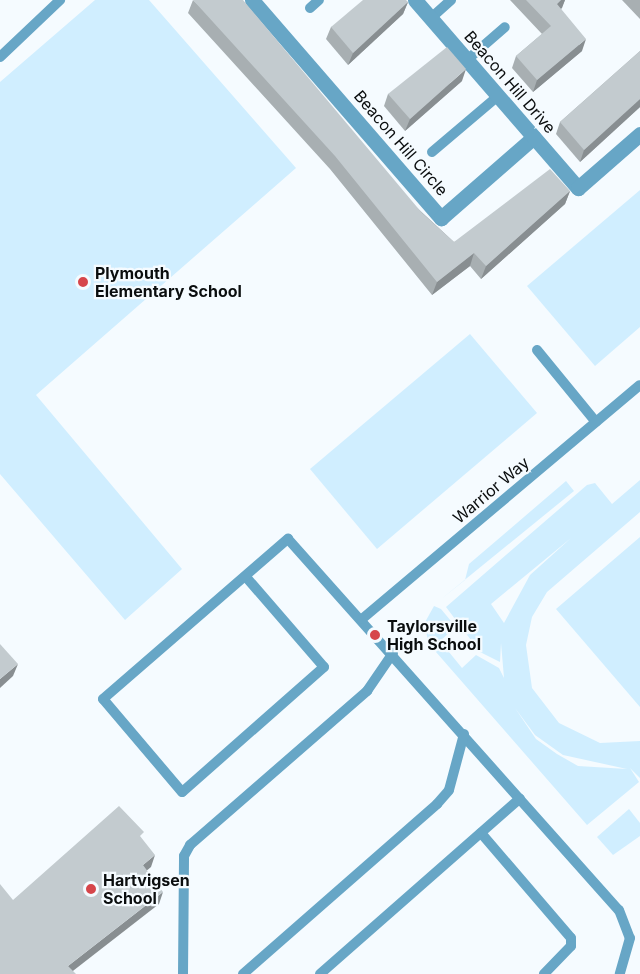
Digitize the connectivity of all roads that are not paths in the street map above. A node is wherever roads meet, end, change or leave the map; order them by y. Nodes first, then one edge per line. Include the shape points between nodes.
1 (60, 0) edge
2 (252, 0) edge
3 (319, 0) edge
4 (415, 0) edge
5 (451, 0) edge
6 (310, 8) dead end
7 (431, 18) junction
8 (505, 27) dead end
9 (0, 57) edge
10 (467, 60) junction
11 (498, 96) junction
12 (640, 134) edge
13 (534, 138) junction
14 (432, 152) dead end
15 (537, 350) dead end
16 (640, 385) edge
17 (596, 422) junction
18 (246, 577) junction
19 (362, 619) junction
20 (393, 653) junction
21 (464, 734) junction
22 (520, 798) junction
23 (481, 833) junction
24 (183, 974) edge
25 (243, 974) edge
26 (320, 974) edge
27 (544, 974) edge
28 (620, 974) edge

1 - 9 lane
2 - 13 street, Beacon Hill Circle via 441,218
3 - 6 lane
4 - 7 street, Beacon Hill Drive
5 - 7 lane
7 - 10 street, Beacon Hill Drive
8 - 10 lane
10 - 11 street, Beacon Hill Drive
11 - 13 street, Beacon Hill Drive
11 - 14 lane
12 - 13 street, Beacon Hill Drive via 578,188
15 - 17 lane
16 - 17 lane, Warrior Way
17 - 19 lane, Warrior Way
18 - 18 lane via 324,667 182,792 103,699
18 - 19 lane via 288,539
19 - 20 lane
20 - 21 lane
20 - 24 lane via 367,691 190,845 183,875
21 - 22 lane
21 - 25 lane via 449,790 437,804
22 - 23 lane
22 - 28 lane via 619,910 630,938
23 - 26 lane
23 - 27 lane via 571,938 571,946

